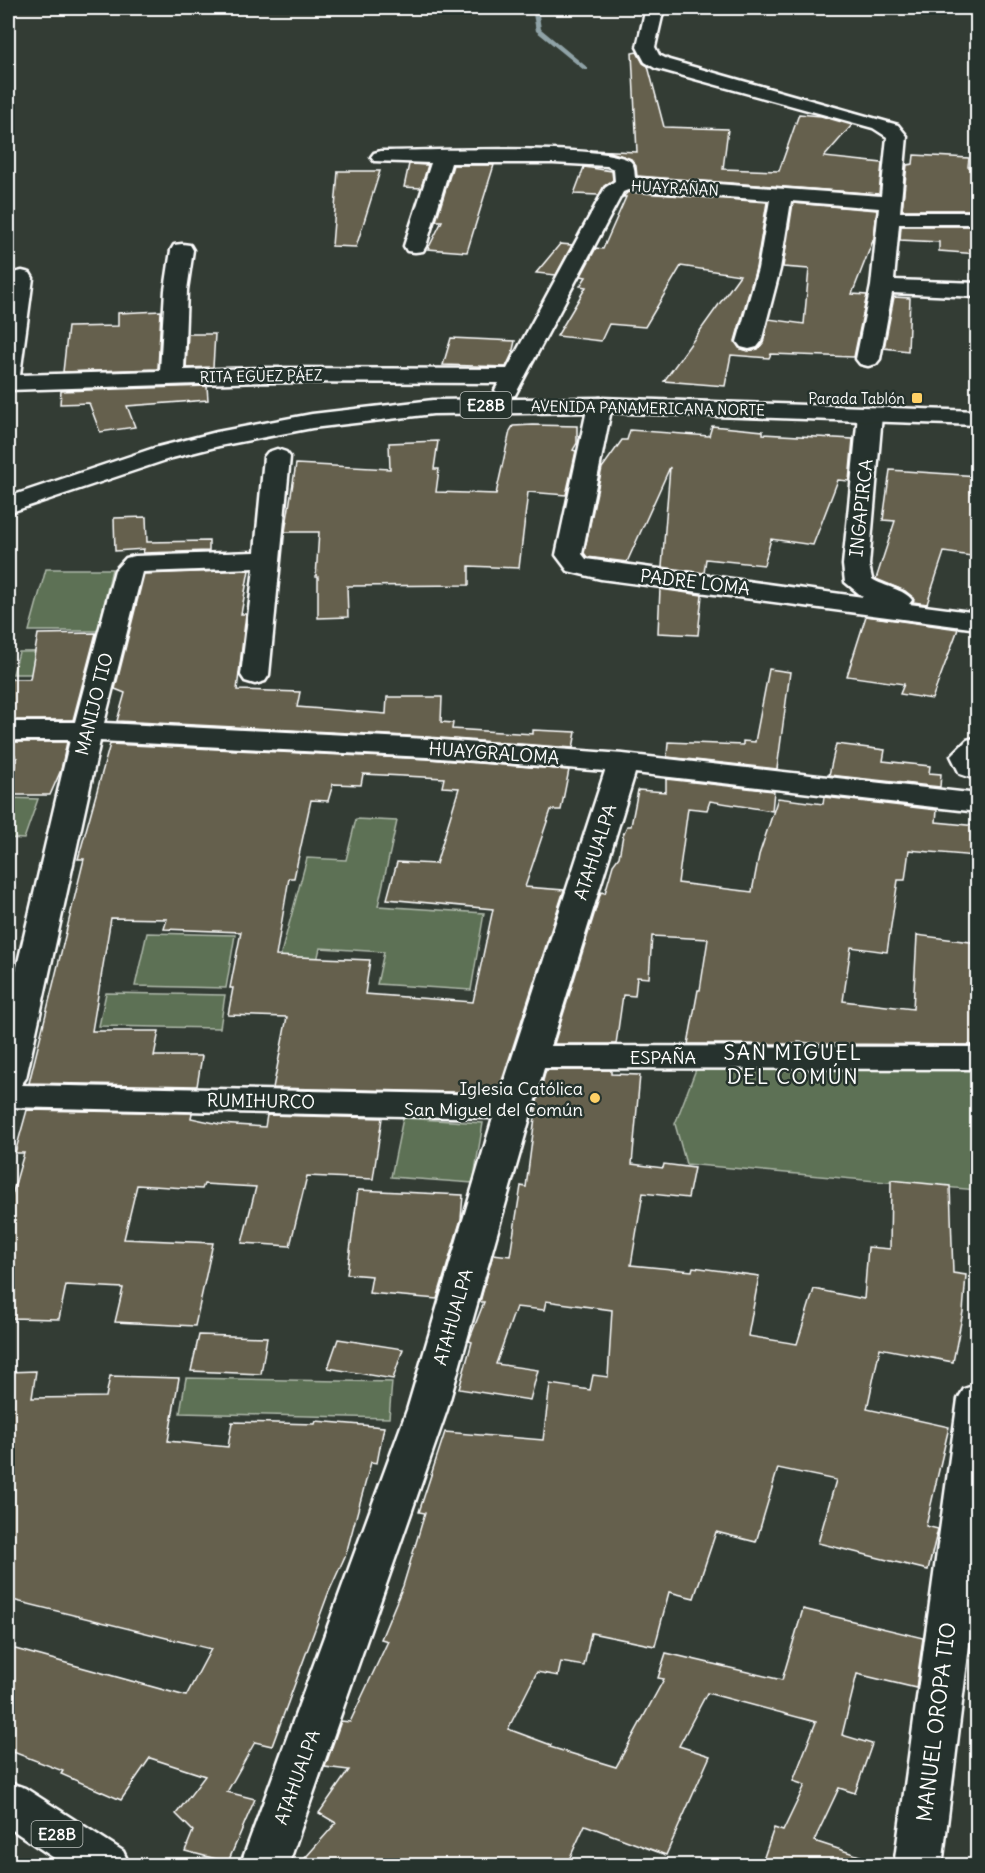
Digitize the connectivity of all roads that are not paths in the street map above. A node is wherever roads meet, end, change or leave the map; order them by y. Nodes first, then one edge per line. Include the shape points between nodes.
1 (655, 8) edge
2 (381, 158) dead end
3 (442, 159) junction
4 (625, 184) junction
5 (781, 195) junction
6 (891, 210) junction
7 (978, 218) edge
8 (415, 246) dead end
9 (182, 250) dead end
10 (22, 278) dead end
11 (882, 286) junction
12 (978, 290) edge
13 (749, 342) dead end
14 (868, 359) dead end
15 (8, 377) edge
16 (172, 378) junction
17 (8, 383) edge
18 (511, 383) junction
19 (978, 400) edge
20 (600, 405) junction
21 (870, 415) junction
22 (978, 418) edge
23 (277, 458) dead end
24 (8, 483) edge
25 (8, 505) edge
26 (268, 560) junction
27 (970, 621) edge
28 (255, 675) dead end
29 (87, 731) junction
30 (8, 732) edge
31 (978, 746) edge
32 (624, 763) junction
33 (978, 771) edge
34 (978, 803) edge
35 (529, 1057) junction
36 (978, 1058) edge
37 (8, 1078) edge
38 (8, 1096) edge
39 (514, 1107) junction
40 (978, 1400) edge
41 (8, 1802) edge
42 (106, 1866) edge
43 (264, 1866) edge
44 (918, 1866) edge

1 - 6 main road via 646,47 652,58 662,64 891,129 897,136
2 - 3 main road
3 - 4 main road via 610,160 624,166
3 - 8 main road
4 - 5 main road, HUAYRAÑAN
4 - 18 main road, HUAYRAÑAN via 615,188
5 - 6 main road, HUAYRAÑAN
5 - 13 main road via 764,299
6 - 7 main road, HUAYRAÑAN
6 - 11 main road
9 - 16 main road
10 - 15 main road
11 - 12 main road
11 - 14 main road
16 - 17 main road, RITA EGÜEZ PÁEZ
16 - 18 main road, RITA EGÜEZ PÁEZ via 330,374
18 - 19 main road, AVENIDA PANAMERICANA NORTE / E28B
18 - 24 main road, AVENIDA PANAMERICANA NORTE / E28B via 261,411 149,438
20 - 21 main road, AVENIDA PANAMERICANA NORTE / E28B
20 - 25 main road, AVENIDA PANAMERICANA NORTE / E28B via 433,407 312,421 163,453
20 - 27 main road, PADRE LOMA via 569,555 577,565
21 - 22 main road, AVENIDA PANAMERICANA NORTE / E28B
21 - 27 main road, INGAPIRCA via 856,565 859,582 873,592
23 - 26 main road
26 - 28 main road
26 - 29 main road, MANIJO TIO via 130,566
29 - 30 main road, HUAYGRALOMA
29 - 32 main road, HUAYGRALOMA via 427,748
29 - 37 main road, MANIJO TIO
31 - 33 main road via 966,756 971,768
32 - 34 main road, HUAYGRALOMA
32 - 35 main road, ATAHUALPA
35 - 36 main road, ESPAÑA
35 - 39 main road, ATAHUALPA
38 - 39 main road, RUMIHURCO
39 - 43 main road, ATAHUALPA via 427,1410
40 - 44 main road, MANUEL OROPA TIO
41 - 42 main road, E28B

